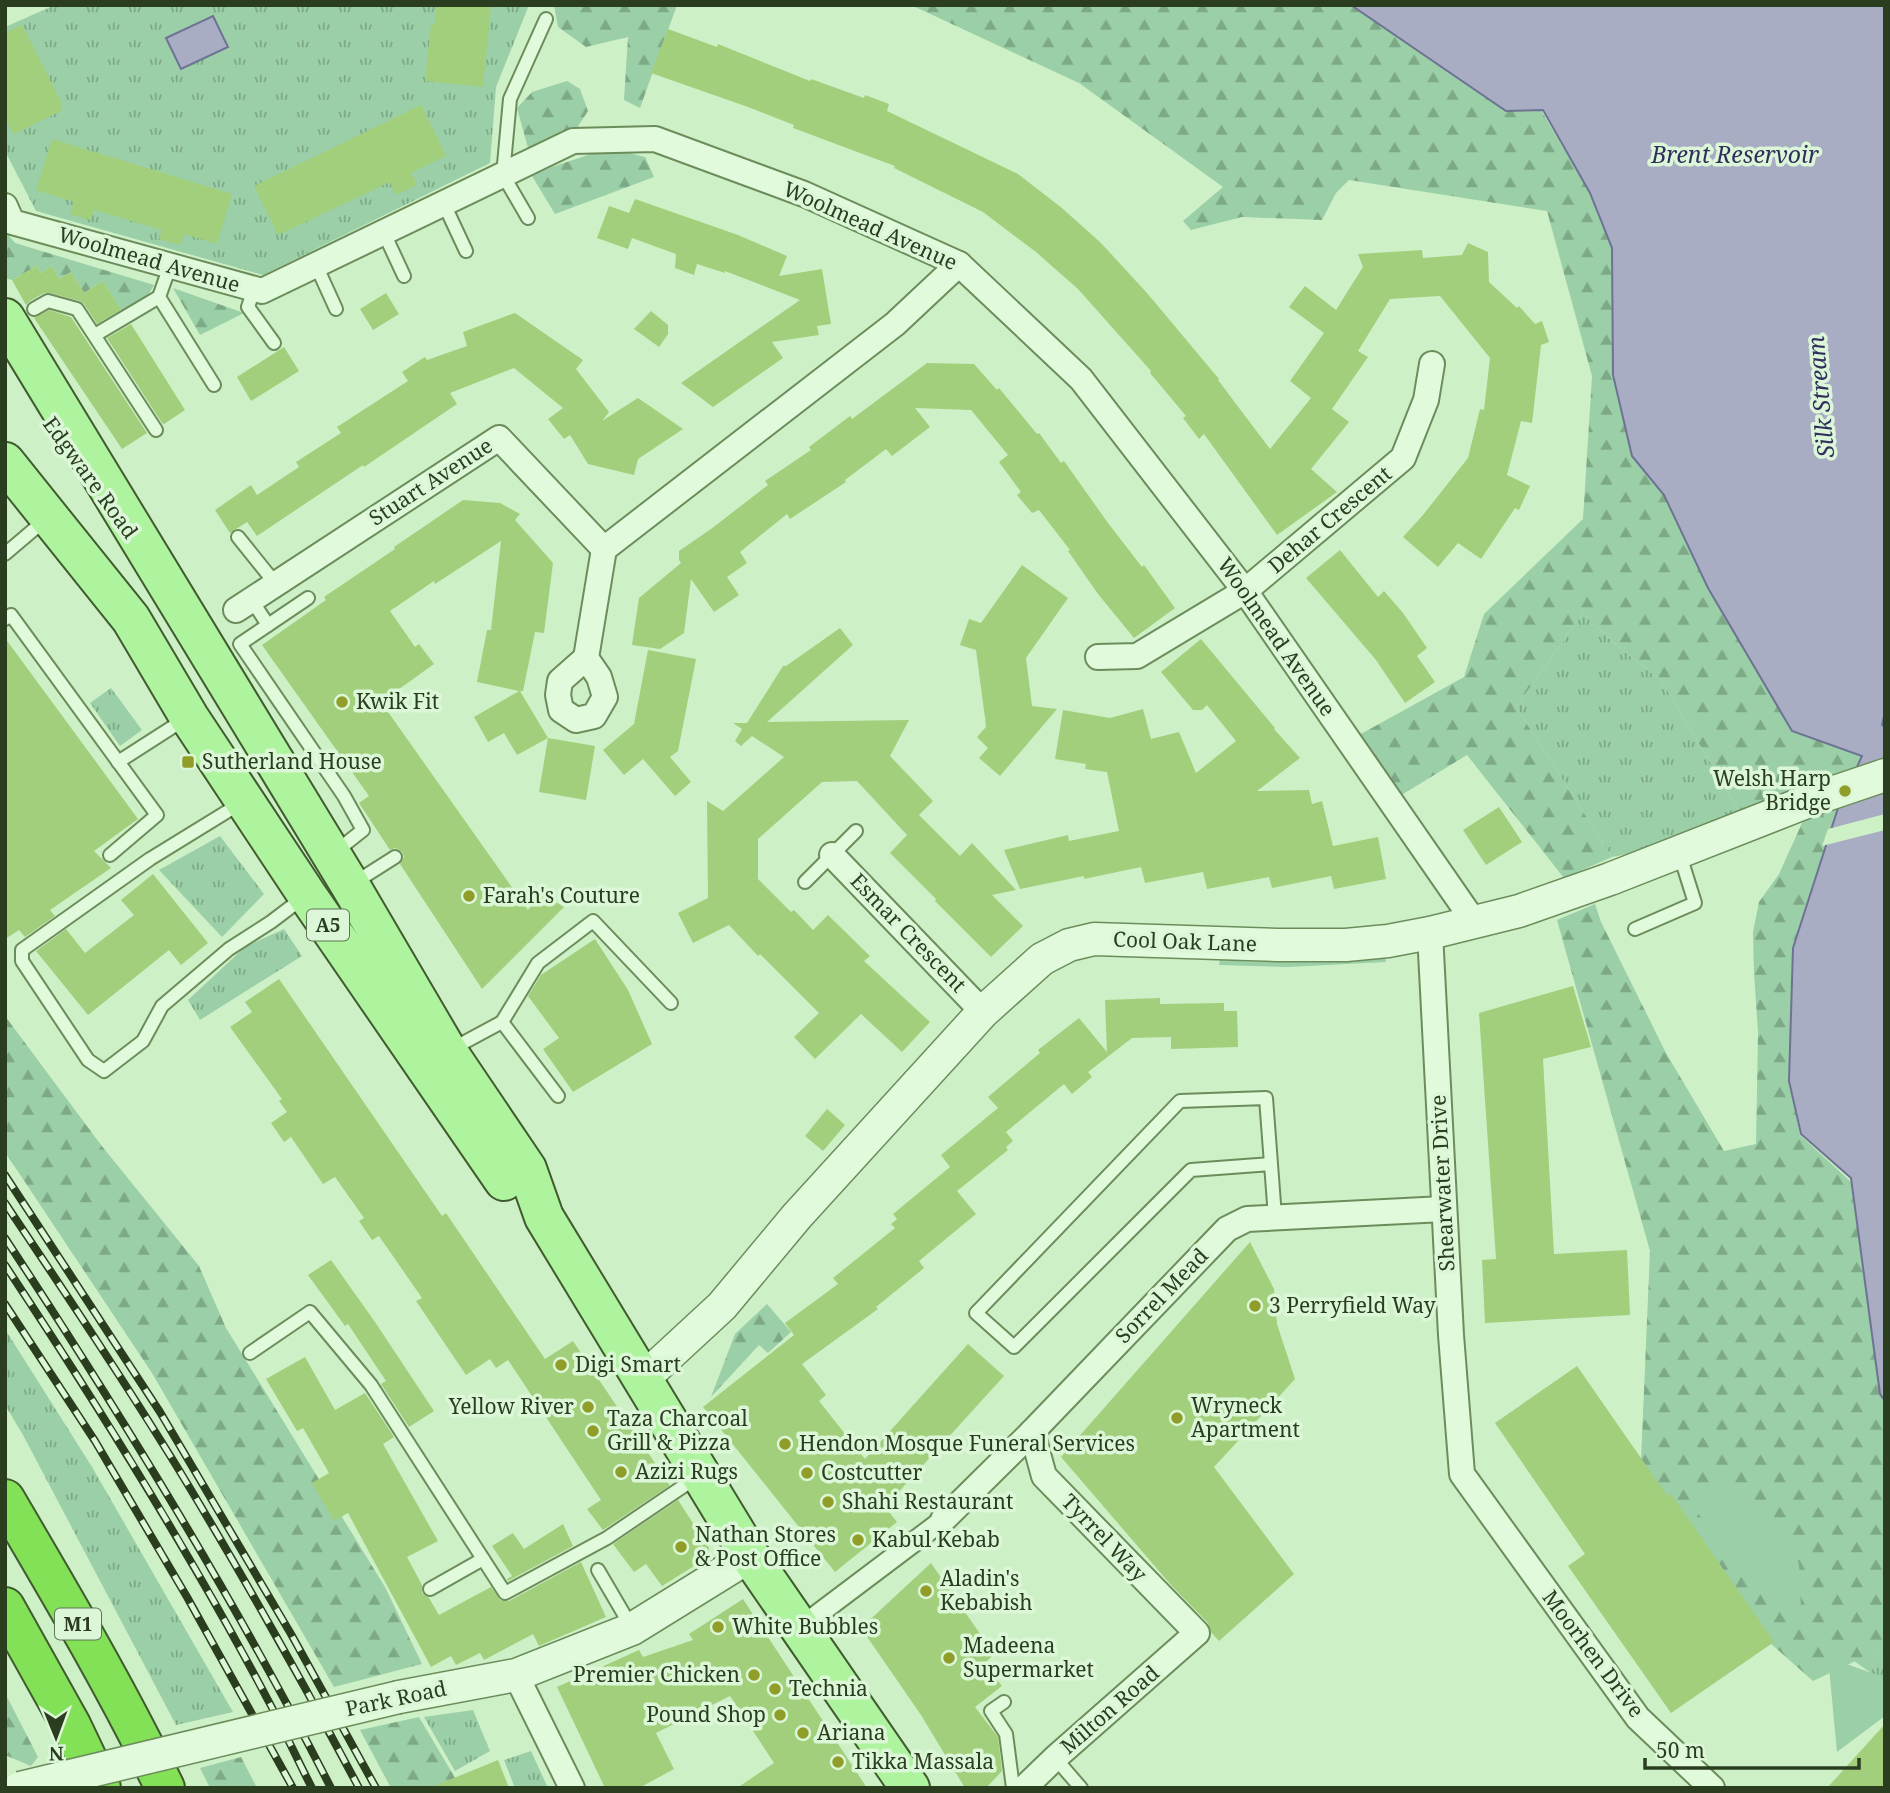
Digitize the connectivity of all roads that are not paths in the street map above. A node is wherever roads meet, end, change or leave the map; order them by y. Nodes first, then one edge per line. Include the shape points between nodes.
1 (546, 19) dead end
2 (503, 175) junction
3 (444, 204) junction
4 (5, 206) edge
5 (528, 218) dead end
6 (384, 233) junction
7 (466, 250) dead end
8 (959, 264) junction
9 (316, 265) junction
10 (170, 266) junction
11 (404, 276) dead end
12 (254, 289) junction
13 (159, 297) junction
14 (336, 309) dead end
15 (19, 313) edge
16 (95, 335) junction
17 (274, 344) dead end
18 (5, 361) edge
19 (1432, 364) dead end
20 (214, 384) dead end
21 (156, 430) dead end
22 (5, 436) edge
23 (5, 462) edge
24 (49, 516) junction
25 (238, 537) dead end
26 (604, 549) junction
27 (5, 554) edge
28 (275, 583) junction
29 (1245, 591) junction
30 (174, 595) junction
31 (308, 598) dead end
32 (243, 604) joint
33 (5, 619) edge
34 (131, 619) junction
35 (268, 625) junction
36 (1098, 657) dead end
37 (586, 658) dead end
38 (189, 717) junction
39 (118, 762) junction
40 (1885, 775) edge
41 (245, 801) junction
42 (856, 831) dead end
43 (1678, 851) junction
44 (110, 855) dead end
45 (832, 855) junction
46 (395, 857) dead end
47 (341, 870) junction
48 (805, 882) dead end
49 (307, 895) junction
50 (1475, 923) junction
51 (1635, 929) dead end
52 (1430, 933) junction
53 (671, 1003) dead end
54 (983, 1012) junction
55 (502, 1021) junction
56 (448, 1052) junction
57 (558, 1096) dead end
58 (1272, 1164) junction
59 (1444, 1209) junction
60 (544, 1217) junction
61 (1275, 1217) junction
62 (250, 1353) dead end
63 (643, 1379) junction
64 (1032, 1432) junction
65 (701, 1474) junction
66 (5, 1499) edge
67 (943, 1520) joint
68 (1511, 1543) joint
69 (750, 1556) junction
70 (483, 1559) junction
71 (598, 1570) dead end
72 (430, 1589) dead end
73 (5, 1607) edge
74 (5, 1616) edge
75 (800, 1627) junction
76 (632, 1629) junction
77 (1197, 1633) joint
78 (29, 1652) junction
79 (516, 1675) junction
80 (1004, 1702) dead end
81 (1055, 1758) junction
82 (20, 1788) edge
83 (101, 1788) edge
84 (164, 1788) edge
85 (572, 1788) edge
86 (910, 1788) edge
87 (1013, 1788) edge
88 (1024, 1788) edge
89 (1081, 1788) edge
90 (1712, 1788) edge

1 - 2 lane via 510,99
2 - 3 street, Woolmead Avenue
2 - 5 lane
2 - 8 street, Woolmead Avenue via 573,141 655,139 804,194
3 - 6 street, Woolmead Avenue
3 - 7 lane
4 - 10 street, Woolmead Avenue via 12,222
6 - 9 street, Woolmead Avenue
6 - 11 lane
8 - 26 street via 895,324
8 - 29 street, Woolmead Avenue via 1081,379
9 - 12 street, Woolmead Avenue via 262,291
9 - 14 lane
10 - 12 street, Woolmead Avenue
10 - 13 lane
12 - 17 lane via 248,307
13 - 16 lane
13 - 20 lane
15 - 16 lane via 48,301 77,309
15 - 30 main road
16 - 21 lane
18 - 30 main road, Edgware Road / A5
19 - 29 street, Dehar Crescent via 1426,400 1403,458
22 - 34 main road, Edgware Road / A5
23 - 24 main road
24 - 27 lane
24 - 34 main road
25 - 28 lane
26 - 28 street, Stuart Avenue via 499,438
26 - 37 street
28 - 32 street, Stuart Avenue
29 - 36 street, Dehar Crescent via 1137,656
29 - 50 street, Woolmead Avenue
30 - 47 main road, A5
31 - 35 lane
32 - 35 lane
33 - 39 lane via 11,615
34 - 38 main road, A5
35 - 47 lane via 240,644 363,830
38 - 39 lane
38 - 41 main road, A5
39 - 44 lane via 157,816
40 - 43 street, Cool Oak Lane
41 - 49 main road, A5
41 - 49 lane via 150,859 33,942 22,950 22,961 88,1060 104,1071 144,1041 162,1006 229,949
42 - 45 lane
43 - 50 street, Cool Oak Lane via 1611,879
43 - 51 lane via 1695,902
45 - 48 lane
45 - 54 street, Esmar Crescent
46 - 47 lane
47 - 56 main road, A5
49 - 60 main road, A5 via 502,1179
50 - 52 street, Cool Oak Lane
52 - 54 street, Cool Oak Lane via 1346,945 1094,939 1042,959
52 - 59 street, Shearwater Drive
53 - 55 lane via 593,921 538,963
54 - 63 street, Cool Oak Lane via 797,1216 722,1306
55 - 56 lane
55 - 57 lane
56 - 60 main road, A5 via 527,1169
58 - 58 lane via 1191,1170 1014,1347 976,1313 1180,1101 1266,1098
58 - 61 lane
59 - 61 street, Sorrel Mead
59 - 68 street, Shearwater Drive via 1462,1474
60 - 63 main road, A5
61 - 64 street, Sorrel Mead via 1247,1219 1227,1229
62 - 70 lane via 310,1312 371,1385
63 - 65 main road, A5
64 - 67 street, Sorrel Mead
64 - 77 street, Tyrrel Way via 1044,1476
65 - 69 main road, A5
65 - 70 lane via 607,1538 505,1592
66 - 84 highway, M1 via 139,1735
67 - 75 street
68 - 90 street, Moorhen Drive via 1638,1718
69 - 75 main road, A5
69 - 76 street, Park Road
70 - 72 lane
71 - 76 lane
73 - 78 highway, M1
74 - 78 highway, M1
75 - 86 main road, A5
76 - 79 street, Park Road
77 - 81 street, Milton Road
78 - 83 highway, M1
79 - 82 street, Park Road, bridge via 399,1697
79 - 85 street
80 - 87 lane via 991,1711 1006,1734
81 - 88 street, Milton Road
81 - 89 lane

